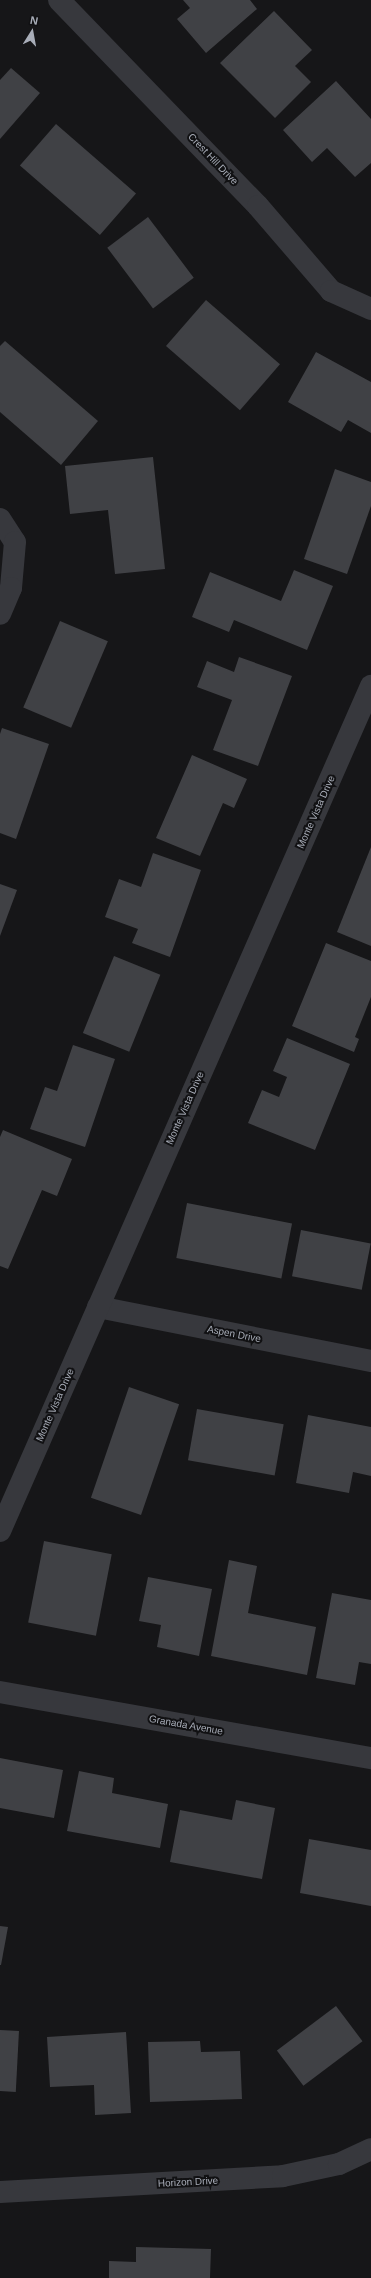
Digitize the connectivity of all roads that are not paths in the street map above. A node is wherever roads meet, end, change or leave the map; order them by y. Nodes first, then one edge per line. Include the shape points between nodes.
1 (59, 0) edge
2 (371, 309) edge
3 (0, 519) edge
4 (0, 614) edge
5 (371, 686) edge
6 (98, 1307) junction
7 (371, 1361) edge
8 (0, 1530) edge
9 (0, 1692) edge
10 (371, 1758) edge
11 (371, 2149) edge
12 (0, 2192) edge

1 - 2 street, Crest Hill Drive via 258,206 331,291
3 - 4 street via 15,542 11,588
5 - 6 street, Monte Vista Drive
6 - 7 street, Aspen Drive
6 - 8 street, Monte Vista Drive
9 - 10 street, Granada Avenue
11 - 12 street, Horizon Drive via 338,2164 284,2176

